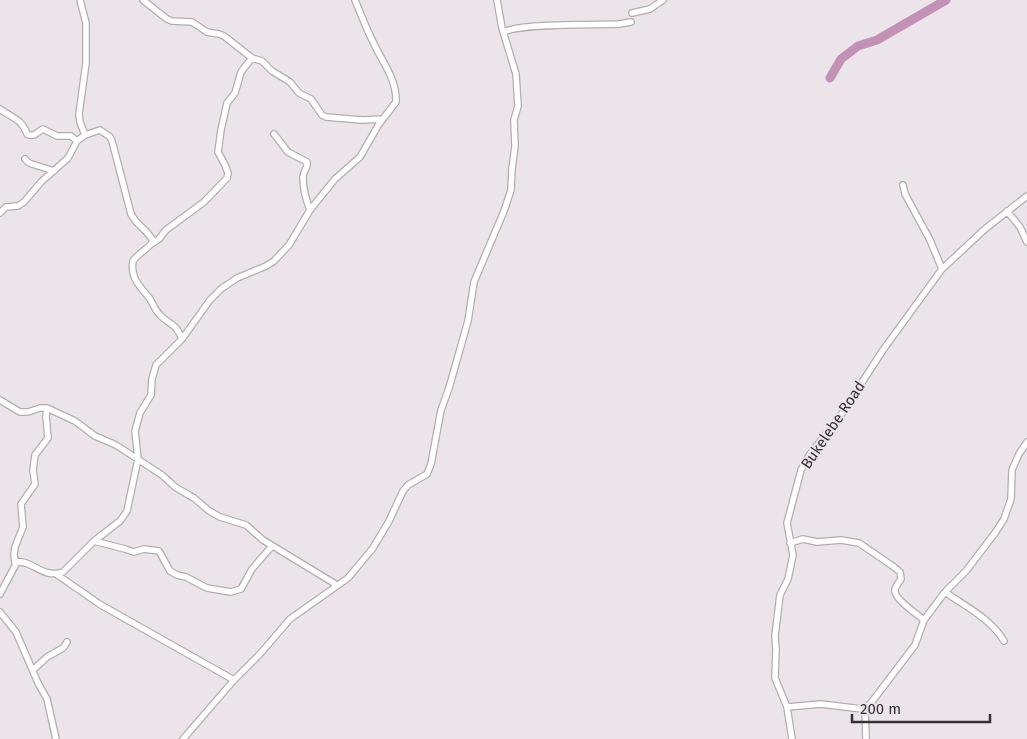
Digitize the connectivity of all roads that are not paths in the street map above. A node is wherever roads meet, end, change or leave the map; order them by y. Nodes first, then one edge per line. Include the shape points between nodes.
1 (80, 0) edge
2 (143, 0) edge
3 (355, 0) edge
4 (497, 0) edge
5 (663, 0) edge
6 (632, 13) dead end
7 (630, 22) dead end
8 (504, 32) junction
9 (252, 58) junction
10 (0, 109) edge
11 (383, 119) junction
12 (274, 134) dead end
13 (85, 135) junction
14 (78, 141) junction
15 (24, 159) dead end
16 (54, 171) junction
17 (903, 185) dead end
18 (1027, 196) edge
19 (310, 210) junction
20 (1007, 211) junction
21 (0, 213) edge
22 (1027, 242) edge
23 (153, 243) junction
24 (942, 269) junction
25 (182, 339) junction
26 (0, 400) edge
27 (47, 408) junction
28 (1027, 442) edge
29 (138, 459) junction
30 (94, 541) junction
31 (790, 543) junction
32 (272, 546) junction
33 (15, 563) junction
34 (56, 574) junction
35 (337, 585) junction
36 (945, 592) junction
37 (0, 594) edge
38 (0, 612) edge
39 (924, 620) junction
40 (1004, 641) dead end
41 (67, 642) dead end
42 (34, 670) junction
43 (234, 680) junction
44 (865, 707) junction
45 (787, 708) junction
46 (56, 739) edge
47 (183, 739) edge
48 (792, 739) edge
49 (866, 739) edge

1 - 13 street via 86,29 86,63 79,114
2 - 9 street via 167,19 188,21 207,32 219,34
3 - 11 street via 396,90 396,102
4 - 8 street
5 - 6 street
7 - 8 street via 513,28
8 - 35 street via 515,68 518,106 514,120 512,190 474,282 468,321 441,410 431,464 427,474 403,491 368,556
9 - 11 street via 262,61 290,82 326,117
9 - 23 street via 241,72 235,93 227,103 221,130 218,152 228,173 227,178 204,202
10 - 14 street via 21,122 27,134 35,135 43,129
11 - 19 street via 355,163 335,179
12 - 19 street via 288,152 307,162 303,176
13 - 14 street
13 - 23 street via 100,130 110,137 133,219
14 - 16 street via 71,154
15 - 16 street
16 - 21 street via 21,205 8,206
17 - 24 street
18 - 20 street, Bukelebe Road
19 - 25 street via 289,245 274,261 221,289
20 - 22 street
20 - 24 street, Bukelebe Road
23 - 25 street via 133,261 132,274 160,315 177,328
24 - 31 street, Bukelebe Road via 839,418 806,460 788,523
25 - 29 street via 154,370 151,394 140,413 135,431
26 - 27 street via 24,412
27 - 29 street
27 - 33 street via 48,438 35,455 35,484 21,504 23,527 15,547
28 - 36 street via 1012,470 1011,499 1004,519 966,571
29 - 30 street via 125,515
29 - 32 street via 208,510 246,525
30 - 32 street via 134,552 144,549 160,551 168,569 177,576 207,588 231,592 241,589 252,569
30 - 34 street
31 - 39 street via 803,539 817,542 841,540 864,546 900,572 901,579 895,594
31 - 45 street, Bukelebe Road via 793,554 788,579 780,594 775,636 775,678
32 - 35 street
33 - 34 street via 23,562 40,571
33 - 37 street
34 - 43 street via 129,621
35 - 43 street via 290,619
36 - 39 street
36 - 40 street via 983,618
38 - 42 street via 16,632
39 - 44 street via 915,645
41 - 42 street
42 - 46 street via 47,699
43 - 47 street
44 - 45 street via 821,704
44 - 49 street
45 - 48 street, Bukelebe Road

